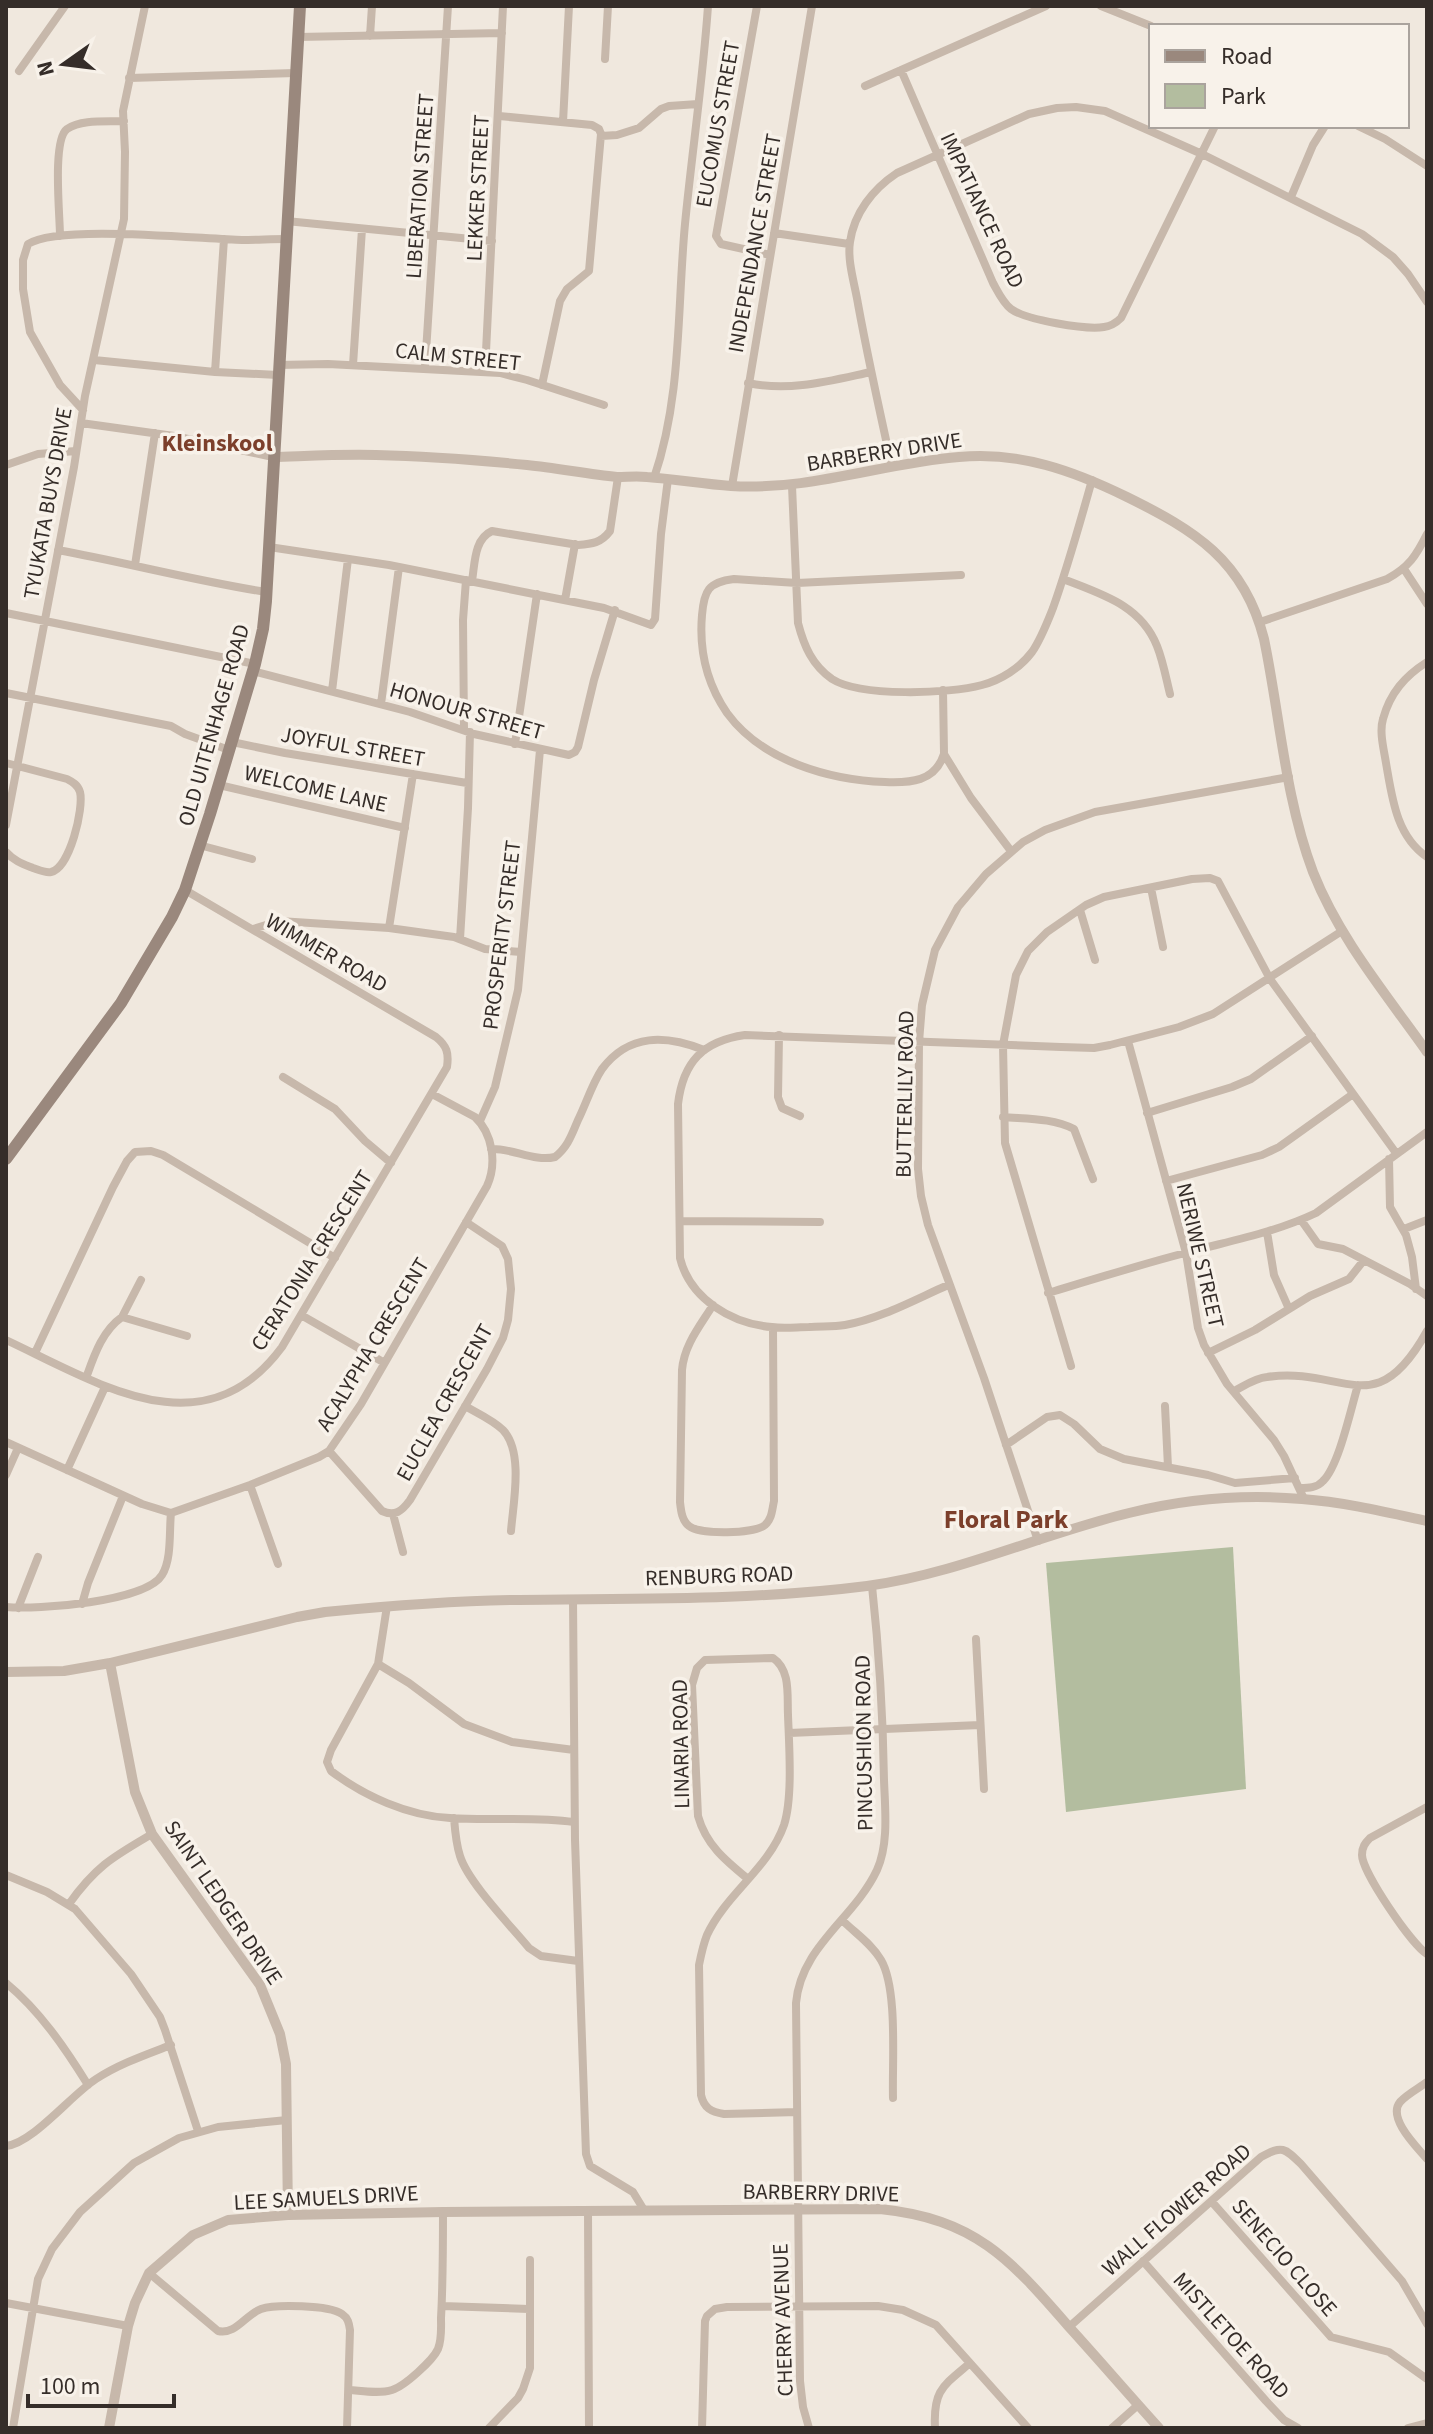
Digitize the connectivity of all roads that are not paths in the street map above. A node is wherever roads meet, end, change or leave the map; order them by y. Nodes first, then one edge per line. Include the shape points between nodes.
1 (65, 6) edge
2 (145, 6) edge
3 (300, 6) edge
4 (372, 6) edge
5 (448, 6) edge
6 (503, 6) edge
7 (569, 6) edge
8 (608, 6) edge
9 (708, 6) edge
10 (757, 6) edge
11 (812, 6) edge
12 (1046, 6) edge
13 (1101, 6) edge
14 (1022, 10) edge
15 (1149, 25) edge
16 (502, 33) junction
17 (446, 34) junction
18 (370, 36) junction
19 (298, 37) junction
20 (605, 59) dead end
21 (901, 70) junction
22 (19, 71) dead end
23 (295, 73) junction
24 (129, 78) junction
25 (865, 86) dead end
26 (698, 104) junction
27 (499, 116) junction
28 (124, 121) junction
29 (563, 122) junction
30 (1214, 128) edge
31 (1324, 128) edge
32 (1362, 128) edge
33 (601, 136) junction
34 (937, 154) junction
35 (1202, 154) junction
36 (1427, 166) edge
37 (1291, 197) junction
38 (286, 221) junction
39 (362, 229) junction
40 (774, 233) junction
41 (121, 235) junction
42 (434, 235) junction
43 (60, 236) junction
44 (224, 239) junction
45 (285, 239) junction
46 (492, 241) junction
47 (849, 244) junction
48 (770, 255) junction
49 (1427, 302) edge
50 (94, 360) junction
51 (353, 365) junction
52 (425, 368) junction
53 (278, 370) junction
54 (215, 372) junction
55 (485, 372) junction
56 (871, 372) junction
57 (748, 383) junction
58 (542, 385) junction
59 (604, 405) dead end
60 (83, 410) junction
61 (81, 423) junction
62 (155, 433) junction
63 (76, 451) junction
64 (273, 457) junction
65 (6, 465) edge
66 (892, 467) junction
67 (618, 477) junction
68 (654, 478) junction
69 (668, 479) junction
70 (1092, 480) junction
71 (732, 486) junction
72 (792, 486) junction
73 (1427, 534) edge
74 (575, 544) junction
75 (269, 547) junction
76 (58, 550) junction
77 (348, 559) junction
78 (135, 565) junction
79 (399, 567) junction
80 (1404, 569) junction
81 (961, 575) dead end
82 (1063, 579) junction
83 (469, 581) junction
84 (797, 583) junction
85 (266, 592) junction
86 (537, 594) junction
87 (565, 600) junction
88 (1427, 604) edge
89 (615, 610) junction
90 (6, 613) edge
91 (44, 621) junction
92 (1260, 622) junction
93 (1427, 662) edge
94 (254, 668) junction
95 (943, 690) junction
96 (332, 691) junction
97 (6, 693) edge
98 (1170, 694) dead end
99 (30, 698) junction
100 (381, 704) junction
101 (467, 731) junction
102 (515, 744) junction
103 (231, 746) junction
104 (540, 750) junction
105 (944, 754) junction
106 (6, 763) edge
107 (18, 765) junction
108 (413, 774) junction
109 (1289, 777) junction
110 (467, 783) junction
111 (219, 785) junction
112 (6, 825) edge
113 (405, 828) junction
114 (199, 845) junction
115 (1011, 851) junction
116 (6, 852) edge
117 (1427, 857) edge
118 (252, 859) dead end
119 (1151, 888) junction
120 (185, 890) junction
121 (1080, 910) junction
122 (389, 928) junction
123 (253, 929) junction
124 (1342, 931) junction
125 (460, 939) junction
126 (1163, 947) dead end
127 (521, 952) junction
128 (1095, 960) dead end
129 (1270, 979) junction
130 (779, 1035) junction
131 (1312, 1036) junction
132 (1128, 1041) junction
133 (919, 1042) junction
134 (1003, 1045) junction
135 (447, 1050) joint
136 (704, 1050) junction
137 (1427, 1052) edge
138 (283, 1077) dead end
139 (432, 1094) junction
140 (1353, 1094) junction
141 (1147, 1113) junction
142 (800, 1116) dead end
143 (1003, 1117) junction
144 (480, 1121) junction
145 (1427, 1132) edge
146 (491, 1149) junction
147 (1393, 1156) junction
148 (6, 1159) edge
149 (391, 1163) junction
150 (1093, 1179) dead end
151 (1166, 1181) junction
152 (1301, 1220) junction
153 (1427, 1220) edge
154 (680, 1221) junction
155 (466, 1222) junction
156 (820, 1222) dead end
157 (1404, 1229) junction
158 (1267, 1232) junction
159 (1186, 1253) junction
160 (335, 1258) junction
161 (1364, 1260) junction
162 (141, 1280) dead end
163 (948, 1285) junction
164 (1416, 1289) junction
165 (1048, 1293) junction
166 (1427, 1296) edge
167 (713, 1305) junction
168 (1289, 1309) junction
169 (301, 1315) junction
170 (122, 1317) junction
171 (773, 1328) junction
172 (1427, 1331) edge
173 (187, 1336) dead end
174 (6, 1340) edge
175 (35, 1353) junction
176 (1208, 1353) junction
177 (383, 1362) junction
178 (1071, 1366) dead end
179 (86, 1378) junction
180 (1358, 1385) junction
181 (105, 1387) junction
182 (1234, 1391) junction
183 (465, 1406) junction
184 (1165, 1406) dead end
185 (6, 1442) edge
186 (1006, 1445) junction
187 (18, 1448) junction
188 (329, 1451) junction
189 (1168, 1467) junction
190 (67, 1470) junction
191 (6, 1475) edge
192 (1295, 1478) junction
193 (250, 1485) junction
194 (1300, 1488) junction
195 (123, 1496) junction
196 (1304, 1499) junction
197 (171, 1513) junction
198 (393, 1514) junction
199 (1427, 1521) edge
200 (511, 1531) dead end
201 (1038, 1541) junction
202 (403, 1552) dead end
203 (38, 1557) dead end
204 (278, 1564) dead end
205 (872, 1586) junction
206 (573, 1599) junction
207 (82, 1604) junction
208 (387, 1606) junction
209 (6, 1607) edge
210 (18, 1608) junction
211 (976, 1639) dead end
212 (110, 1663) junction
213 (378, 1664) junction
214 (6, 1672) edge
215 (980, 1725) junction
216 (883, 1729) junction
217 (789, 1733) junction
218 (574, 1750) junction
219 (984, 1789) dead end
220 (1427, 1807) edge
221 (454, 1818) junction
222 (574, 1822) junction
223 (152, 1834) junction
224 (6, 1875) edge
225 (748, 1879) junction
226 (69, 1904) junction
227 (842, 1920) junction
228 (1427, 1954) edge
229 (578, 1961) junction
230 (6, 1983) edge
231 (171, 2045) junction
232 (1427, 2082) edge
233 (88, 2085) junction
234 (893, 2098) dead end
235 (797, 2112) junction
236 (287, 2120) junction
237 (198, 2131) junction
238 (6, 2146) edge
239 (1427, 2159) edge
240 (1212, 2202) junction
241 (588, 2210) junction
242 (644, 2210) junction
243 (798, 2210) junction
244 (443, 2212) junction
245 (288, 2215) junction
246 (530, 2260) dead end
247 (1143, 2261) junction
248 (149, 2273) junction
249 (6, 2303) edge
250 (442, 2306) junction
251 (799, 2306) junction
252 (33, 2308) junction
253 (529, 2309) junction
254 (1427, 2324) edge
255 (128, 2326) junction
256 (1069, 2327) junction
257 (970, 2363) junction
258 (1427, 2379) edge
259 (349, 2390) junction
260 (1138, 2405) junction
261 (1427, 2423) edge
262 (13, 2428) edge
263 (109, 2428) edge
264 (347, 2428) edge
265 (489, 2428) edge
266 (589, 2428) edge
267 (702, 2428) edge
268 (809, 2428) edge
269 (935, 2428) edge
270 (1028, 2428) edge
271 (1112, 2428) edge
272 (1159, 2428) edge
273 (1298, 2428) edge
274 (1408, 2428) edge

1 - 22 street
2 - 24 street, TYUKATA BUYS DRIVE
3 - 19 main road, OLD UITENHAGE ROAD
4 - 18 street
5 - 17 street, LIBERATION STREET
6 - 16 street, LEKKER STREET
7 - 29 street
8 - 20 street
9 - 26 street
10 - 48 street, EUCOMUS STREET via 716,236 721,244
11 - 40 street, INDEPENDANCE STREET
12 - 14 street
13 - 15 street
14 - 21 street
16 - 17 street
16 - 27 street, LEKKER STREET
17 - 18 street
17 - 42 street, LIBERATION STREET
18 - 19 street
19 - 23 main road, OLD UITENHAGE ROAD
21 - 25 street
21 - 34 street, IMPATIANCE ROAD
23 - 24 street
23 - 38 main road, OLD UITENHAGE ROAD
24 - 28 street, TYUKATA BUYS DRIVE
26 - 33 street via 669,106 639,128
26 - 68 street via 678,356
27 - 29 street
27 - 46 street, LEKKER STREET
28 - 41 street, TYUKATA BUYS DRIVE
28 - 43 street via 77,125 63,134 58,155
29 - 33 street via 592,125
30 - 35 street
31 - 37 street
32 - 36 street
33 - 58 street via 589,271 560,301
34 - 35 street via 1029,114 1076,107 1105,111
34 - 35 street, IMPATIANCE ROAD via 993,283 1010,308 1034,319 1105,327 1121,318 1131,301
34 - 47 street via 880,184 856,219
35 - 37 street
37 - 49 street via 1376,243
38 - 39 street
38 - 45 main road, OLD UITENHAGE ROAD
39 - 42 street
39 - 51 street
40 - 47 street
40 - 48 street, INDEPENDANCE STREET
41 - 43 street
41 - 44 street
41 - 50 street, TYUKATA BUYS DRIVE
42 - 46 street
42 - 52 street, LIBERATION STREET
43 - 60 street via 35,240 24,250 27,322 54,375
44 - 45 street
44 - 54 street
45 - 53 main road, OLD UITENHAGE ROAD
46 - 55 street, LEKKER STREET
47 - 56 street
48 - 57 street, INDEPENDANCE STREET
50 - 54 street, CALM STREET
50 - 60 street, TYUKATA BUYS DRIVE
51 - 52 street, CALM STREET
51 - 53 street, CALM STREET
52 - 55 street, CALM STREET
53 - 54 street, CALM STREET
53 - 64 main road, OLD UITENHAGE ROAD
55 - 58 street, CALM STREET
56 - 57 street via 792,387
56 - 66 street
57 - 71 street, INDEPENDANCE STREET
58 - 59 street, CALM STREET
60 - 61 street, TYUKATA BUYS DRIVE
61 - 62 street
61 - 63 street, TYUKATA BUYS DRIVE
62 - 64 street
62 - 78 street
63 - 65 street via 38,454
63 - 76 street, TYUKATA BUYS DRIVE
64 - 67 street, BARBERRY DRIVE via 376,455
64 - 75 main road, OLD UITENHAGE ROAD
66 - 70 street, BARBERRY DRIVE via 961,456 998,457 1054,466
66 - 72 street, BARBERRY DRIVE
67 - 68 street, BARBERRY DRIVE
67 - 74 street via 610,531 599,542
68 - 69 street, BARBERRY DRIVE
69 - 71 street, BARBERRY DRIVE
69 - 89 street via 655,623 647,625
70 - 82 street
70 - 92 street, BARBERRY DRIVE via 1172,519 1205,542 1236,578
71 - 72 street, BARBERRY DRIVE
72 - 84 street
73 - 80 street
74 - 83 street via 492,531 478,544
74 - 87 street
75 - 77 street
75 - 85 main road, OLD UITENHAGE ROAD
76 - 78 street
76 - 91 street, TYUKATA BUYS DRIVE
77 - 79 street
77 - 96 street
78 - 85 street
79 - 83 street
79 - 100 street
80 - 88 street
80 - 92 street
81 - 84 street
82 - 95 street via 1044,631 1023,662 983,685
82 - 98 street via 1115,599 1143,621 1158,648
83 - 86 street
83 - 101 street via 463,620
84 - 95 street via 803,642 827,675 873,691
84 - 105 street via 724,580 705,594 706,668 729,716 788,760 860,781 921,780 934,772
85 - 94 main road, OLD UITENHAGE ROAD
86 - 87 street
86 - 102 street
87 - 89 street
89 - 104 street, HONOUR STREET via 578,747 569,755
90 - 91 street, HONOUR STREET
91 - 94 street, HONOUR STREET
91 - 99 street, TYUKATA BUYS DRIVE
92 - 109 street, BARBERRY DRIVE
93 - 117 street via 1395,690 1381,726 1401,825
94 - 96 street, HONOUR STREET
94 - 103 main road, OLD UITENHAGE ROAD
95 - 105 street
96 - 100 street, HONOUR STREET
97 - 99 street, JOYFUL STREET
99 - 103 street, JOYFUL STREET via 171,726
99 - 107 street, TYUKATA BUYS DRIVE
100 - 101 street, HONOUR STREET
101 - 102 street, HONOUR STREET
101 - 110 street
102 - 104 street, HONOUR STREET
103 - 108 street, JOYFUL STREET
103 - 111 main road, OLD UITENHAGE ROAD
104 - 127 street, PROSPERITY STREET
105 - 115 street
106 - 107 street
107 - 112 street, TYUKATA BUYS DRIVE
107 - 116 street via 67,779 79,789 80,799 73,838 60,867 44,872
108 - 110 street, JOYFUL STREET
108 - 113 street
109 - 115 street, BUTTERLILY ROAD via 1087,814
109 - 124 street, BARBERRY DRIVE via 1313,871
110 - 125 street
111 - 113 street, WELCOME LANE
111 - 114 main road, OLD UITENHAGE ROAD
113 - 122 street
114 - 118 street
114 - 120 main road, OLD UITENHAGE ROAD
115 - 133 street, BUTTERLILY ROAD via 958,907 942,936 922,1005
119 - 121 street via 1104,897
119 - 126 street
119 - 129 street via 1192,879 1218,881
120 - 123 street, WIMMER ROAD
120 - 148 main road, OLD UITENHAGE ROAD via 121,1003
121 - 128 street
121 - 134 street via 1028,951 1010,997
122 - 123 street via 279,921
122 - 125 street
123 - 135 street, WIMMER ROAD via 436,1037
124 - 129 street
124 - 137 street, BARBERRY DRIVE
125 - 127 street via 485,949
127 - 144 street, PROSPERITY STREET via 510,1027
129 - 131 street
129 - 132 street via 1213,1014
130 - 133 street
130 - 136 street via 730,1037
130 - 142 street via 778,1097 782,1108
131 - 140 street
131 - 141 street via 1251,1079
132 - 134 street via 1094,1048
132 - 141 street, NERIWE STREET
133 - 134 street
133 - 163 street, BUTTERLILY ROAD via 918,1169 928,1225
134 - 143 street
135 - 139 street, CERATONIA CRESCENT via 447,1067
136 - 146 street via 651,1039 631,1045 604,1067 567,1145 555,1157
136 - 154 street via 686,1071 678,1104
138 - 149 street via 335,1109
139 - 144 street
139 - 149 street, CERATONIA CRESCENT
140 - 147 street
140 - 151 street via 1262,1155
141 - 151 street, NERIWE STREET
143 - 150 street via 1074,1129
143 - 165 street via 1011,1168
144 - 146 street, ACALYPHA CRESCENT
145 - 147 street
146 - 155 street, ACALYPHA CRESCENT via 492,1176
147 - 152 street
147 - 157 street via 1390,1207
149 - 160 street, CERATONIA CRESCENT
151 - 159 street, NERIWE STREET
152 - 158 street
152 - 161 street via 1318,1244 1339,1247
153 - 157 street
154 - 156 street
154 - 167 street via 683,1269 695,1291
155 - 177 street, ACALYPHA CRESCENT
155 - 183 street, EUCLEA CRESCENT via 505,1251 511,1289 503,1338
157 - 164 street
158 - 159 street
158 - 168 street via 1274,1275
159 - 165 street
159 - 176 street, NERIWE STREET via 1198,1328
160 - 169 street, CERATONIA CRESCENT
160 - 175 street via 163,1155 135,1152 113,1187
161 - 164 street
161 - 168 street via 1349,1279
162 - 170 street
163 - 171 street via 847,1325
163 - 186 street, BUTTERLILY ROAD
164 - 166 street
165 - 178 street
167 - 171 street
167 - 171 street via 687,1345 682,1370 680,1502 684,1520 699,1531 756,1530 769,1522 774,1501
168 - 176 street
169 - 177 street
169 - 181 street, CERATONIA CRESCENT via 269,1364 219,1398 160,1403
170 - 173 street
170 - 179 street via 97,1348
172 - 180 street via 1400,1370 1373,1385
174 - 175 street, CERATONIA CRESCENT
175 - 179 street, CERATONIA CRESCENT
176 - 182 street, NERIWE STREET
177 - 188 street, ACALYPHA CRESCENT
179 - 181 street, CERATONIA CRESCENT
180 - 182 street via 1269,1376
180 - 194 street via 1327,1478 1317,1486
181 - 190 street
182 - 192 street, NERIWE STREET via 1274,1440
183 - 198 street, EUCLEA CRESCENT via 410,1500
183 - 200 street via 502,1429 512,1444
184 - 189 street
185 - 187 street
186 - 189 street via 1047,1417 1060,1415 1109,1454
186 - 201 street, BUTTERLILY ROAD
187 - 190 street
187 - 191 street
188 - 193 street, ACALYPHA CRESCENT
188 - 198 street via 374,1505
189 - 192 street via 1235,1483
190 - 195 street
192 - 194 street, NERIWE STREET
193 - 197 street, ACALYPHA CRESCENT
193 - 204 street
194 - 196 street, NERIWE STREET
195 - 197 street
195 - 207 street
196 - 199 street, RENBURG ROAD
196 - 201 street, RENBURG ROAD via 1181,1502
197 - 207 street via 162,1576 138,1591
198 - 202 street
201 - 205 street, RENBURG ROAD
203 - 210 street
205 - 206 street, RENBURG ROAD via 735,1597
205 - 216 street, PINCUSHION ROAD
206 - 208 street, RENBURG ROAD
206 - 218 street
207 - 210 street
208 - 212 street, RENBURG ROAD via 297,1617
208 - 213 street
209 - 210 street
211 - 215 street
212 - 214 street, RENBURG ROAD via 64,1671
212 - 223 street, SAINT LEDGER DRIVE via 135,1792
213 - 218 street via 464,1724 512,1742
213 - 221 street via 331,1750 329,1767 393,1806
215 - 216 street
215 - 219 street
216 - 217 street
216 - 227 street, PINCUSHION ROAD via 882,1853 876,1872
217 - 225 street via 784,1825
217 - 225 street, LINARIA ROAD via 785,1674 773,1658 705,1660 697,1668 692,1685 698,1816 713,1848
218 - 222 street
220 - 228 street via 1370,1838 1362,1858 1413,1941
221 - 222 street
221 - 229 street via 456,1843 468,1874 529,1948 541,1956
222 - 229 street
223 - 226 street via 103,1864
223 - 236 street, SAINT LEDGER DRIVE via 260,1985 286,2064
224 - 226 street
225 - 235 street via 716,1920 702,1949 701,2095 712,2112
226 - 231 street via 131,1974 160,2017
227 - 234 street via 875,1950 888,1977
227 - 235 street, PINCUSHION ROAD via 813,1953 797,1990
229 - 242 street via 586,2154 590,2166 633,2192
230 - 233 street via 46,2024
231 - 233 street
231 - 237 street
232 - 239 street via 1400,2102 1396,2112
233 - 238 street via 30,2135
235 - 243 street, PINCUSHION ROAD
236 - 237 street
236 - 245 street, SAINT LEDGER DRIVE
237 - 252 street via 134,2163 80,2212 46,2259
240 - 247 street, WALL FLOWER ROAD
240 - 254 street, WALL FLOWER ROAD via 1261,2157 1288,2151 1402,2281
240 - 258 street, SENECIO CLOSE via 1331,2337 1389,2352
241 - 242 street, BARBERRY DRIVE
241 - 244 street, LEE SAMUELS DRIVE
241 - 266 street
242 - 243 street, BARBERRY DRIVE
243 - 251 street, CHERRY AVENUE
243 - 256 street, BARBERRY DRIVE via 898,2211 960,2229 1008,2260
244 - 245 street, LEE SAMUELS DRIVE
244 - 250 street
245 - 248 street, LEE SAMUELS DRIVE via 228,2220 203,2229
246 - 253 street
247 - 256 street, WALL FLOWER ROAD
247 - 273 street, MISTLETOE ROAD via 1266,2401
248 - 255 street, LEE SAMUELS DRIVE
248 - 259 street via 218,2331 230,2331 255,2312 272,2307 342,2314 350,2330
249 - 252 street
250 - 253 street
250 - 259 street via 439,2345 430,2361 392,2390
251 - 257 street via 903,2310 936,2325
251 - 267 street via 727,2307 707,2316
251 - 268 street, CHERRY AVENUE via 800,2381
252 - 255 street
252 - 262 street
253 - 265 street via 526,2381 518,2398
255 - 263 street, LEE SAMUELS DRIVE
256 - 260 street, BARBERRY DRIVE
257 - 269 street via 942,2387
257 - 270 street
259 - 264 street
260 - 271 street
260 - 272 street, BARBERRY DRIVE
261 - 274 street

